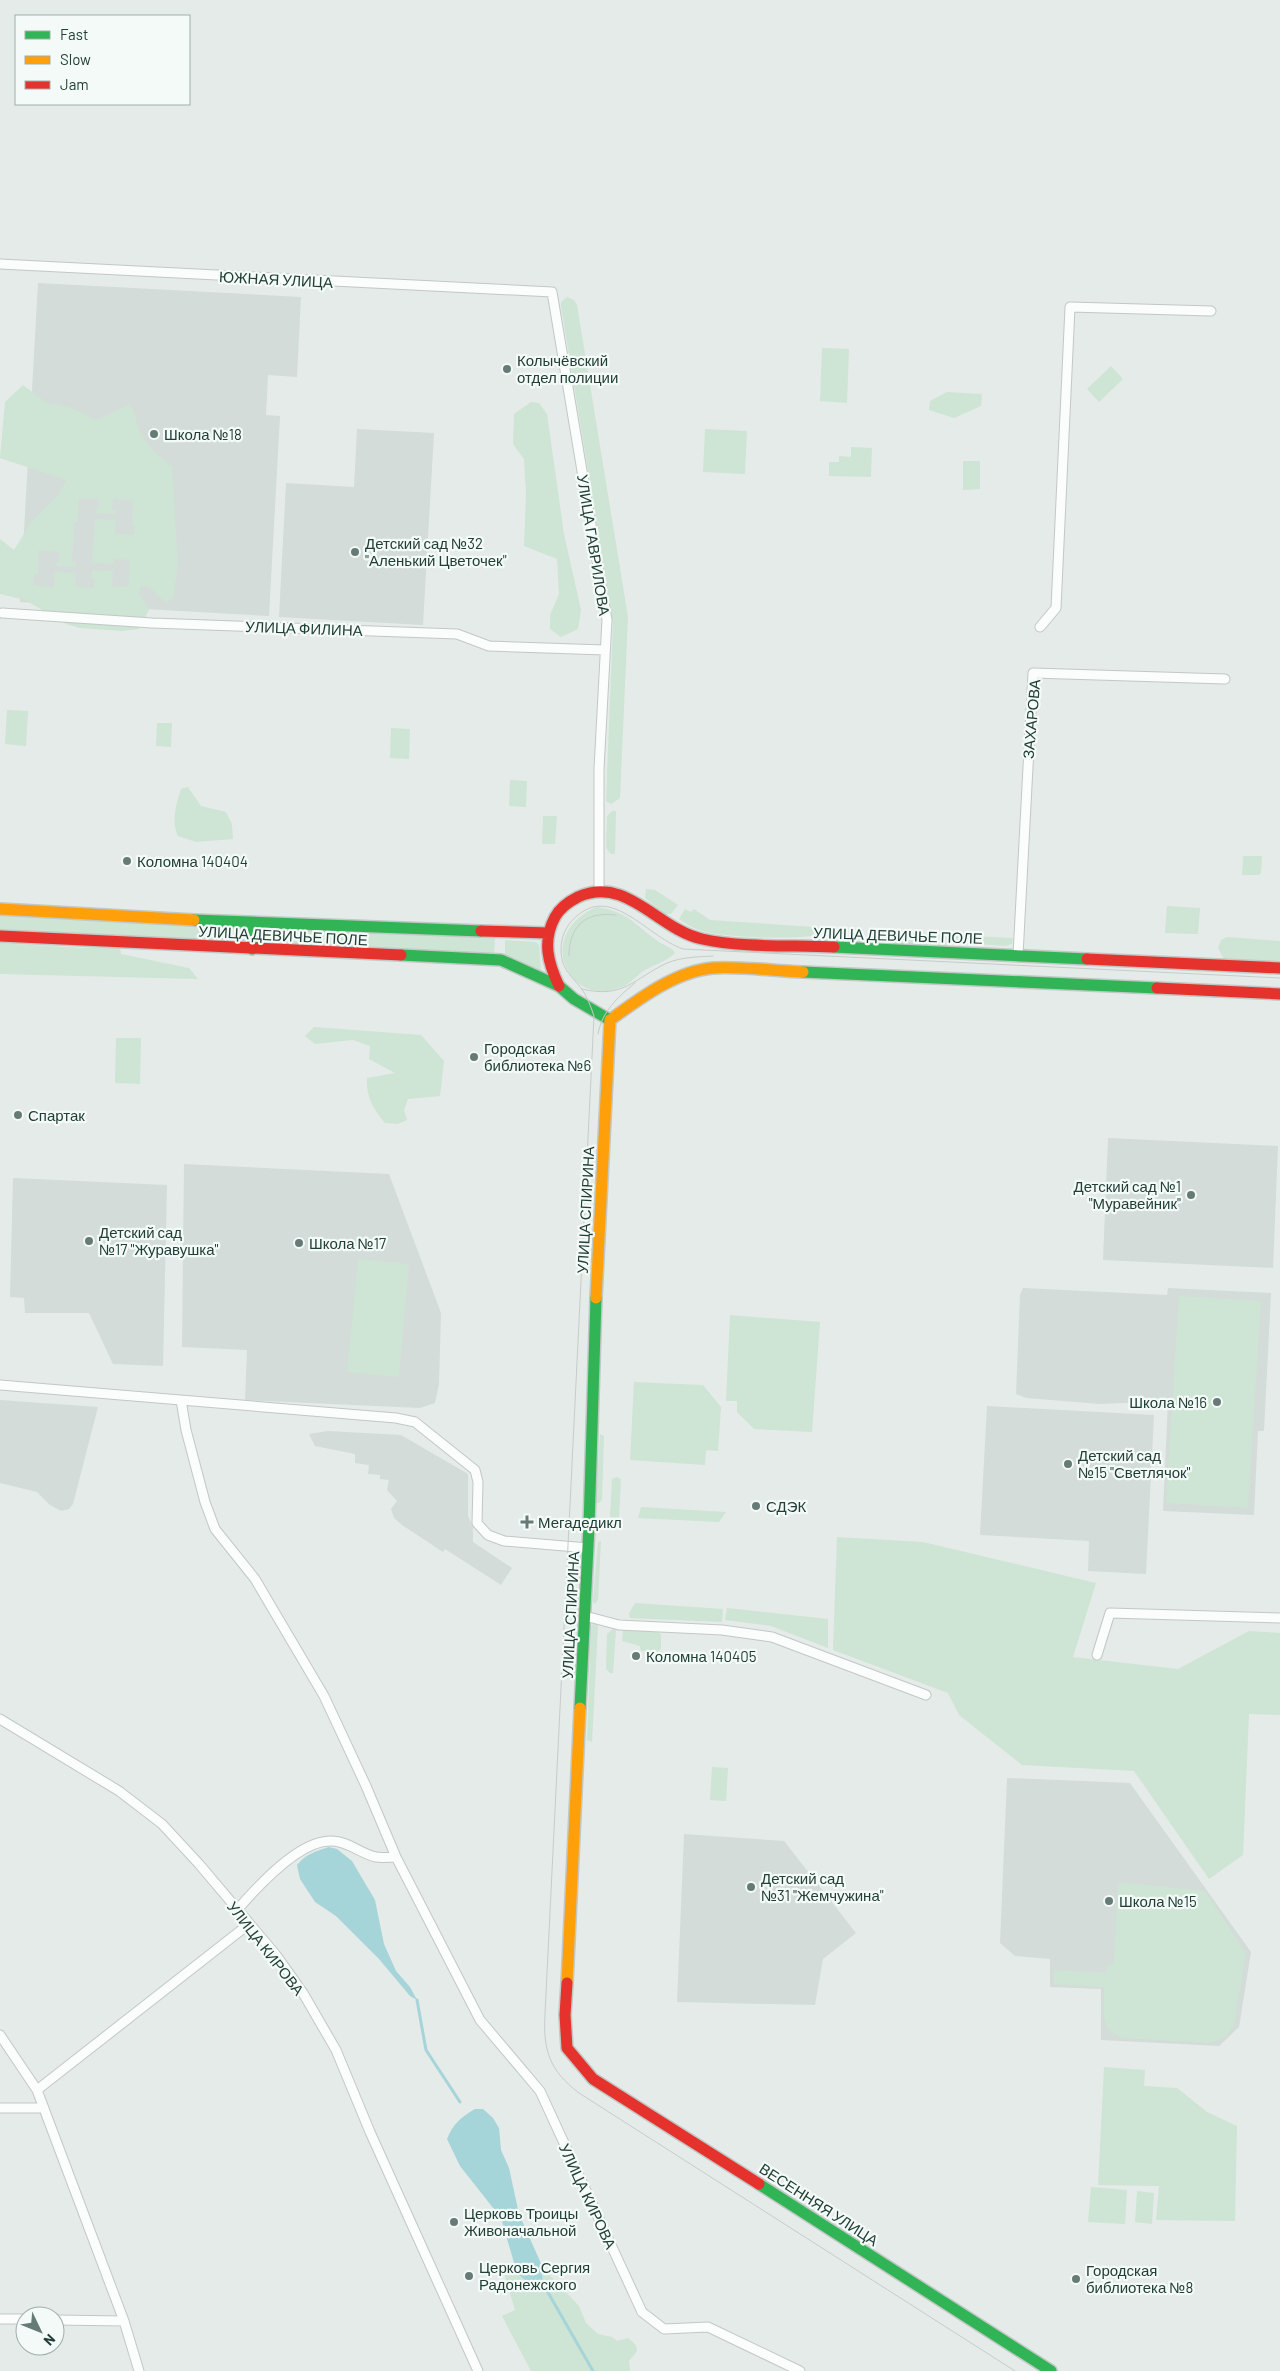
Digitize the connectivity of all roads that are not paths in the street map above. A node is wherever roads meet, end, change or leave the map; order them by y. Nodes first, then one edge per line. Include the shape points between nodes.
1 (0, 264) edge
2 (552, 292) joint
3 (1211, 311) dead end
4 (2, 613) dead end
5 (1040, 627) dead end
6 (605, 650) junction
7 (1225, 679) dead end
8 (599, 890) junction
9 (0, 908) edge
10 (254, 923) junction
11 (548, 933) junction
12 (0, 936) edge
13 (252, 948) junction
14 (1018, 955) junction
15 (1280, 968) edge
16 (559, 986) junction
17 (1280, 994) edge
18 (610, 1020) junction
19 (0, 1385) edge
20 (181, 1400) junction
21 (588, 1548) junction
22 (585, 1616) junction
23 (1280, 1618) edge
24 (1097, 1655) dead end
25 (926, 1695) dead end
26 (0, 1719) edge
27 (396, 1857) junction
28 (237, 1910) junction
29 (249, 1924) junction
30 (0, 2035) edge
31 (574, 2059) joint
32 (37, 2090) junction
33 (0, 2108) edge
34 (44, 2108) junction
35 (0, 2319) edge
36 (15, 2319) edge
37 (65, 2320) edge
38 (124, 2321) junction
39 (139, 2371) edge
40 (478, 2371) edge
41 (800, 2371) edge
42 (1051, 2371) edge

1 - 2 street, ЮЖНАЯ УЛИЦА
2 - 6 street, УЛИЦА ГАВРИЛОВА via 607,620
3 - 5 street via 1070,307 1056,608
4 - 6 street, УЛИЦА ФИЛИНА via 152,623 457,634 489,646
6 - 8 street, УЛИЦА ГАВРИЛОВА via 599,769
7 - 14 street, ЗАХАРОВА via 1033,673
8 - 11 main road, УЛИЦА ДЕВИЧЬЕ ПОЛЕ via 566,904 556,915
8 - 14 main road, УЛИЦА ДЕВИЧЬЕ ПОЛЕ via 625,896 687,934 721,942
9 - 10 main road, УЛИЦА ДЕВИЧЬЕ ПОЛЕ
10 - 11 main road, УЛИЦА ДЕВИЧЬЕ ПОЛЕ
10 - 13 main road
11 - 16 main road, УЛИЦА ДЕВИЧЬЕ ПОЛЕ via 549,967
12 - 13 main road, УЛИЦА ДЕВИЧЬЕ ПОЛЕ
13 - 16 main road, УЛИЦА ДЕВИЧЬЕ ПОЛЕ via 501,960
14 - 15 main road, УЛИЦА ДЕВИЧЬЕ ПОЛЕ
16 - 18 main road, УЛИЦА ДЕВИЧЬЕ ПОЛЕ
17 - 18 main road via 713,968 697,971 657,988
18 - 21 main road, УЛИЦА СПИРИНА via 596,1287
19 - 20 street
20 - 21 street via 415,1422 475,1470 478,1482 477,1523 488,1535 504,1541
20 - 27 street, УЛИЦА КИРОВА via 186,1430 215,1529 255,1579 324,1696
21 - 22 main road, УЛИЦА СПИРИНА
22 - 25 street via 619,1625 722,1630 772,1637
22 - 31 main road, УЛИЦА СПИРИНА via 565,2015 567,2048
23 - 24 street via 1110,1613
26 - 28 street, УЛИЦА КИРОВА via 118,1791 162,1824
27 - 28 street via 376,1857 332,1841 312,1845 282,1865
27 - 41 street, УЛИЦА КИРОВА via 480,2020 540,2091 642,2312 664,2329 708,2327
28 - 29 street, УЛИЦА КИРОВА
29 - 32 street
29 - 40 street, УЛИЦА КИРОВА via 303,1993 336,2050
30 - 32 street
31 - 42 main road, ВЕСЕННЯЯ УЛИЦА via 593,2079 613,2093
32 - 34 street
33 - 34 street
34 - 38 street
35 - 36 street
37 - 38 street
38 - 39 street

